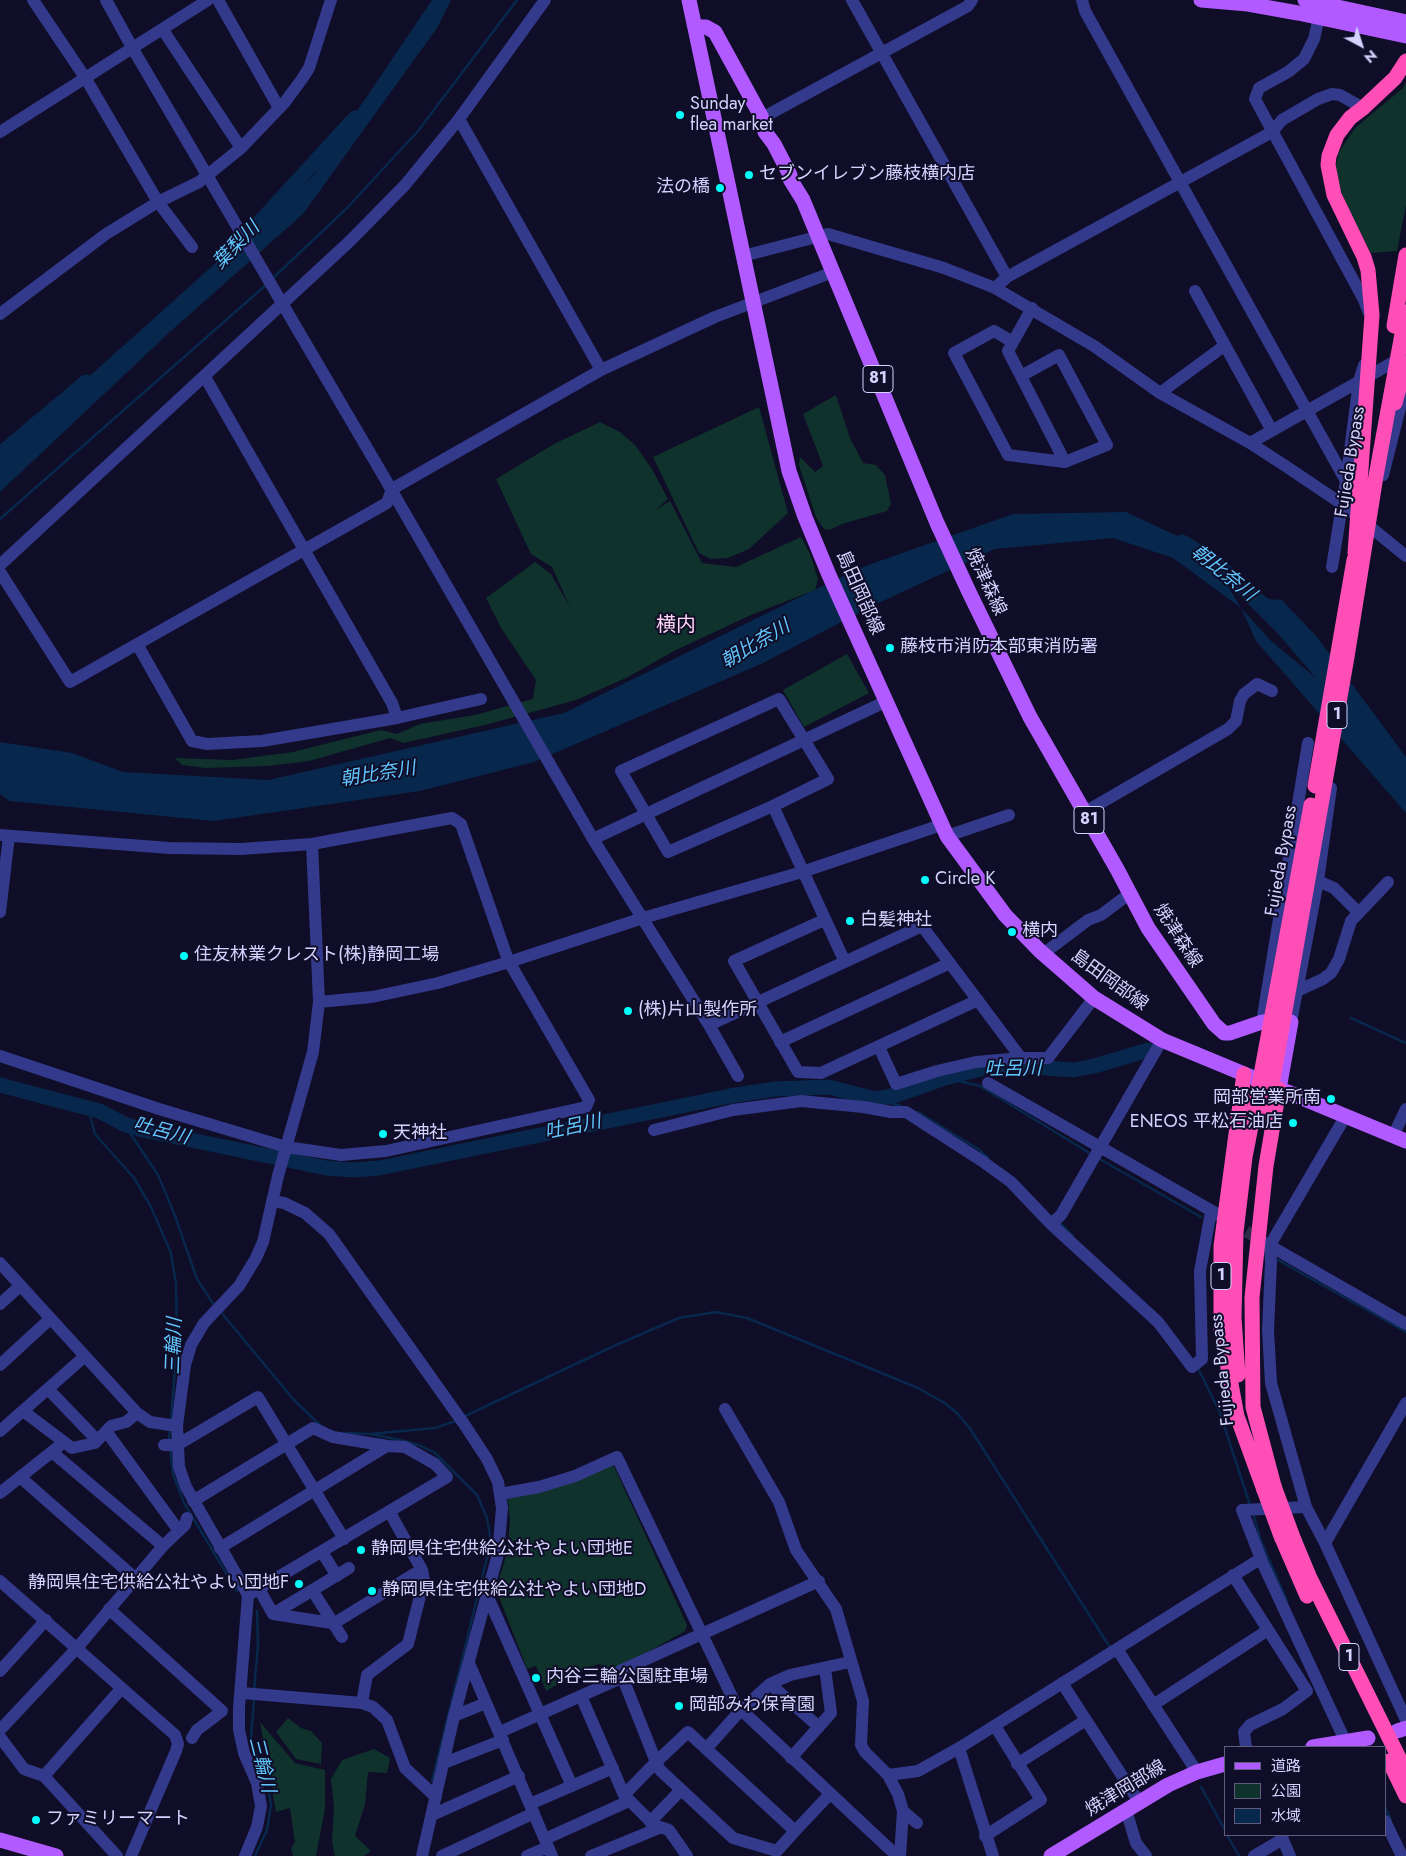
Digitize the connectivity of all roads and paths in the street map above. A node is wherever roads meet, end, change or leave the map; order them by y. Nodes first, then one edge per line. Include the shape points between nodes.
1 (32, 0) edge
2 (106, 0) edge
3 (208, 0) edge
4 (218, 0) edge
5 (330, 0) edge
6 (545, 0) edge
7 (689, 0) edge
8 (852, 0) edge
9 (972, 0) edge
10 (1082, 0) edge
11 (1201, 0) edge
12 (1305, 0) edge
13 (1321, 10) junction
14 (1406, 22) edge
15 (696, 27) junction
16 (163, 30) junction
17 (1406, 36) edge
18 (133, 49) junction
19 (881, 52) junction
20 (1406, 61) edge
21 (86, 79) junction
22 (279, 108) junction
23 (1363, 108) junction
24 (762, 118) junction
25 (459, 119) junction
26 (0, 132) edge
27 (1272, 132) junction
28 (241, 148) junction
29 (1180, 182) junction
30 (158, 202) junction
31 (819, 235) junction
32 (192, 247) dead end
33 (1406, 255) edge
34 (744, 256) junction
35 (833, 272) junction
36 (1007, 277) junction
37 (995, 288) junction
38 (1195, 291) dead end
39 (754, 303) junction
40 (1032, 308) junction
41 (1406, 312) edge
42 (0, 314) edge
43 (1013, 342) junction
44 (1224, 346) junction
45 (1406, 355) edge
46 (1406, 364) edge
47 (601, 370) junction
48 (1021, 376) junction
49 (205, 377) junction
50 (1359, 382) junction
51 (1406, 384) edge
52 (1160, 393) junction
53 (1307, 410) junction
54 (1271, 429) junction
55 (1250, 443) junction
56 (1065, 462) junction
57 (1376, 476) junction
58 (1346, 481) junction
59 (389, 486) junction
60 (1342, 504) junction
61 (1370, 525) junction
62 (303, 549) junction
63 (1406, 556) edge
64 (1354, 560) junction
65 (0, 565) edge
66 (1332, 567) dead end
67 (0, 572) edge
68 (137, 644) junction
69 (1272, 691) dead end
70 (481, 699) dead end
71 (887, 701) junction
72 (397, 718) junction
73 (805, 739) junction
74 (1308, 743) dead end
75 (773, 806) junction
76 (1085, 812) junction
77 (646, 815) junction
78 (1009, 815) dead end
79 (944, 831) junction
80 (5, 835) edge
81 (593, 839) junction
82 (312, 844) junction
83 (802, 872) junction
84 (1318, 881) junction
85 (1388, 882) dead end
86 (1130, 894) junction
87 (0, 912) edge
88 (1359, 913) junction
89 (643, 918) junction
90 (824, 920) junction
91 (1043, 954) junction
92 (844, 960) junction
93 (509, 962) junction
94 (950, 963) junction
95 (1297, 991) junction
96 (1094, 998) junction
97 (978, 1000) junction
98 (757, 1001) junction
99 (319, 1002) junction
100 (1262, 1022) junction
101 (1291, 1022) junction
102 (709, 1024) junction
103 (1157, 1037) junction
104 (780, 1042) junction
105 (879, 1046) junction
106 (0, 1056) edge
107 (1021, 1058) junction
108 (1244, 1074) junction
109 (738, 1076) dead end
110 (988, 1083) dead end
111 (1279, 1089) junction
112 (1406, 1109) edge
113 (1346, 1117) junction
114 (654, 1130) dead end
115 (1400, 1138) edge
116 (286, 1147) junction
117 (1099, 1147) junction
118 (272, 1201) junction
119 (1051, 1224) junction
120 (1265, 1243) junction
121 (0, 1263) edge
122 (20, 1286) junction
123 (0, 1304) edge
124 (50, 1319) junction
125 (1406, 1324) edge
126 (84, 1357) junction
127 (0, 1365) edge
128 (48, 1389) junction
129 (1406, 1402) edge
130 (1253, 1407) junction
131 (726, 1409) dead end
132 (23, 1412) junction
133 (137, 1413) junction
134 (2, 1425) edge
135 (172, 1425) junction
136 (101, 1436) junction
137 (64, 1442) junction
138 (286, 1444) junction
139 (164, 1445) dead end
140 (177, 1445) junction
141 (387, 1446) junction
142 (52, 1452) junction
143 (1259, 1474) junction
144 (20, 1477) junction
145 (1269, 1488) junction
146 (315, 1491) junction
147 (0, 1493) edge
148 (500, 1494) junction
149 (193, 1501) junction
150 (1306, 1507) junction
151 (389, 1511) junction
152 (187, 1518) dead end
153 (179, 1531) junction
154 (344, 1539) junction
155 (1289, 1541) junction
156 (1325, 1543) junction
157 (163, 1546) junction
158 (220, 1548) junction
159 (322, 1552) junction
160 (1260, 1559) junction
161 (349, 1568) dead end
162 (414, 1574) dead end
163 (1234, 1575) junction
164 (337, 1576) junction
165 (135, 1578) junction
166 (0, 1581) edge
167 (819, 1581) junction
168 (312, 1590) junction
169 (253, 1592) junction
170 (487, 1595) junction
171 (109, 1610) junction
172 (273, 1614) junction
173 (46, 1620) junction
174 (333, 1623) junction
175 (1268, 1630) junction
176 (701, 1635) junction
177 (342, 1637) dead end
178 (76, 1648) junction
179 (1116, 1648) junction
180 (850, 1662) junction
181 (469, 1663) junction
182 (1, 1667) edge
183 (825, 1668) junction
184 (621, 1678) junction
185 (1062, 1683) junction
186 (770, 1684) junction
187 (121, 1689) junction
188 (242, 1693) junction
189 (581, 1696) junction
190 (362, 1703) junction
191 (486, 1703) junction
192 (1153, 1705) junction
193 (239, 1708) junction
194 (740, 1711) junction
195 (541, 1713) junction
196 (454, 1716) junction
197 (1086, 1720) junction
198 (994, 1726) junction
199 (1403, 1726) edge
200 (818, 1727) junction
201 (0, 1730) edge
202 (502, 1736) junction
203 (0, 1737) edge
204 (192, 1738) junction
205 (1368, 1738) dead end
206 (178, 1744) junction
207 (1347, 1744) edge
208 (1246, 1746) edge
209 (1324, 1746) edge
210 (1382, 1746) edge
211 (959, 1748) junction
212 (706, 1749) junction
213 (1386, 1755) edge
214 (791, 1758) junction
215 (656, 1762) junction
216 (444, 1763) junction
217 (1018, 1764) junction
218 (1224, 1764) edge
219 (613, 1768) junction
220 (1197, 1772) junction
221 (1406, 1772) edge
222 (888, 1775) junction
223 (44, 1776) junction
224 (519, 1776) junction
225 (572, 1786) junction
226 (681, 1790) junction
227 (830, 1794) junction
228 (436, 1796) junction
229 (1406, 1796) edge
230 (627, 1798) junction
231 (1133, 1806) junction
232 (532, 1808) junction
233 (903, 1811) junction
234 (432, 1815) junction
235 (918, 1823) dead end
236 (1386, 1823) edge
237 (655, 1825) junction
238 (795, 1831) junction
239 (985, 1836) junction
240 (1282, 1837) edge
241 (0, 1840) edge
242 (548, 1847) edge
243 (56, 1856) edge
244 (117, 1856) edge
245 (131, 1856) edge
246 (245, 1856) edge
247 (422, 1856) edge
248 (442, 1856) edge
249 (527, 1856) edge
250 (591, 1856) edge
251 (687, 1856) edge
252 (898, 1856) edge
253 (993, 1856) edge
254 (1051, 1856) edge
255 (1146, 1856) edge
256 (1254, 1856) edge
257 (1290, 1856) edge
258 (1402, 1856) edge

1 - 21 street
2 - 18 street
3 - 16 street
4 - 22 street
5 - 22 street via 309,68
6 - 25 street
7 - 15 main road, 島田岡部線
8 - 19 street
9 - 19 street via 968,6
10 - 29 street via 1084,11
11 - 13 main road
12 - 13 main road
13 - 14 main road
13 - 17 main road
13 - 27 street via 1314,39 1304,59 1256,93 1255,99
15 - 24 main road, 焼津森線 / 81 via 706,27 715,32
15 - 34 main road, 島田岡部線
16 - 18 street
16 - 28 street
18 - 21 street
18 - 59 street, bridge
19 - 24 street
19 - 36 street
20 - 23 highway via 1395,78
21 - 26 street
21 - 30 street
22 - 28 street
23 - 27 street via 1340,95 1325,96 1282,120
23 - 64 highway, bridge via 1337,135 1328,165 1334,195 1361,247 1368,270 1372,314
24 - 31 main road, 焼津森線 / 81 via 765,132
25 - 47 street
25 - 49 street via 405,185 350,242
27 - 29 street
27 - 50 street via 1364,300 1370,325 1369,343
28 - 30 street via 199,182
29 - 36 street
29 - 53 street
30 - 32 street
30 - 42 street via 106,234
31 - 34 street
31 - 35 main road, 焼津森線 / 81
31 - 37 street via 828,234 944,268
33 - 64 highway, Fujieda Bypass / 1, bridge
34 - 39 main road, 島田岡部線
35 - 39 street
35 - 76 main road, 焼津森線 / 81 via 969,592 1030,717
36 - 37 street
37 - 40 street
38 - 44 street
39 - 47 street via 715,317
39 - 71 main road, 島田岡部線 via 789,471 829,575
40 - 43 street
40 - 52 street via 1094,346
41 - 57 highway, Fujieda Bypass / 1, bridge
43 - 48 street via 1008,351
43 - 56 street via 994,331 954,353 1008,455
44 - 52 street
44 - 54 street
45 - 50 street
46 - 57 highway, 1, bridge
47 - 59 street
48 - 56 street
48 - 56 street via 1059,355 1107,445
49 - 62 street
49 - 65 street
50 - 53 street
50 - 58 street
51 - 61 street
52 - 55 street
53 - 54 street
53 - 58 street
54 - 55 street
55 - 60 street
57 - 130 highway, Fujieda Bypass / 1, bridge via 1346,666 1253,1189 1246,1259 1246,1331
58 - 60 street
59 - 62 street via 386,503
59 - 81 street
60 - 61 street
60 - 66 street
61 - 63 street
61 - 84 street, bridge
62 - 68 street
62 - 72 street via 392,703
64 - 143 highway, Fujieda Bypass / 1, bridge via 1239,1204 1234,1294 1241,1393
67 - 68 street via 70,682
68 - 72 street via 192,741 207,744 262,742
69 - 76 street via 1257,684 1244,694 1236,721 1228,729
70 - 72 street
71 - 73 street
71 - 79 main road, 島田岡部線
73 - 75 street via 828,779
73 - 77 street
73 - 77 street via 779,699 621,771
74 - 100 street
75 - 77 street via 668,852
75 - 83 street
76 - 86 main road, 焼津森線 / 81
77 - 81 street
78 - 79 street
79 - 83 street
79 - 91 main road, 島田岡部線 via 1005,915
80 - 82 street via 169,848 241,849
80 - 87 street
81 - 89 street
82 - 93 street via 452,818 461,824
82 - 99 street
83 - 89 street
83 - 90 street
84 - 88 street via 1334,888
84 - 95 street
85 - 88 street
86 - 91 street
86 - 100 main road, 焼津森線 / 81 via 1158,945 1219,1029 1230,1033
88 - 95 street via 1352,921 1331,973
89 - 93 street
89 - 102 street
90 - 92 street
90 - 98 street via 734,961
91 - 96 main road, 島田岡部線
92 - 94 street via 922,926
92 - 98 street
93 - 99 street via 372,998
93 - 116 street via 589,1100 586,1107 362,1155
94 - 97 street
94 - 104 street
95 - 101 street
96 - 103 main road, 島田岡部線
96 - 107 street via 1048,1058
97 - 105 street
97 - 107 street
98 - 102 street
98 - 104 street
99 - 116 street via 313,1052
100 - 101 main road, 焼津森線 / 81
101 - 111 main road
102 - 109 street
103 - 108 main road, 島田岡部線
103 - 117 street
104 - 105 street via 798,1072 821,1073
105 - 107 street via 896,1084 976,1062
106 - 116 street
108 - 111 main road, 島田岡部線
108 - 143 highway, 1 via 1221,1246 1220,1305 1237,1416
110 - 117 street
111 - 113 main road
111 - 130 highway, 1 via 1256,1241 1252,1297
112 - 115 street
113 - 115 main road
113 - 120 street
114 - 119 street via 733,1110 801,1101 906,1112 1011,1182
116 - 118 street
117 - 119 street via 1062,1216
117 - 119 street via 1215,1214 1200,1271 1202,1359 1192,1367 1158,1322
118 - 135 street via 256,1258 239,1286 196,1335 187,1354
118 - 148 street via 296,1208 322,1226 457,1413 493,1469
120 - 125 street
120 - 150 street via 1271,1262 1268,1330 1271,1383
121 - 122 street
122 - 123 street
122 - 124 street
124 - 126 street
124 - 127 street
126 - 128 street
126 - 133 street
128 - 132 street
128 - 136 street
129 - 156 street
130 - 145 highway, 1
131 - 167 street via 779,1502 796,1550
132 - 134 street
132 - 137 street
133 - 135 street via 150,1422
133 - 136 street via 126,1422 111,1426
135 - 140 street
136 - 137 street via 88,1445 72,1448
136 - 153 street
137 - 142 street
138 - 140 street via 258,1397
138 - 141 street via 313,1428 333,1437
138 - 146 street
138 - 149 street
139 - 140 street
140 - 149 street via 179,1467
141 - 146 street
141 - 151 street via 405,1447 418,1453 447,1477
142 - 144 street
142 - 157 street
143 - 145 highway, 1
144 - 147 street
144 - 165 street
145 - 155 highway, 1, bridge
146 - 154 street
146 - 158 street
148 - 170 street via 498,1554
148 - 176 street via 575,1476 617,1457
149 - 158 street
150 - 156 street
150 - 160 street via 1242,1510
151 - 154 street
151 - 190 street via 422,1570 424,1580 408,1644 367,1675
152 - 153 street
153 - 157 street
154 - 159 street
155 - 210 highway, 1 via 1293,1568
155 - 221 highway, 1
156 - 199 street
157 - 165 street
158 - 169 street
159 - 164 street
159 - 169 street
160 - 163 street
160 - 207 street
161 - 164 street
162 - 174 street
163 - 175 street
163 - 179 street
164 - 168 street
165 - 171 street
166 - 173 street
167 - 176 street
167 - 180 street via 836,1609
168 - 172 street
168 - 174 street
169 - 172 street
169 - 188 street
170 - 181 street
170 - 195 street
171 - 178 street
171 - 204 street via 222,1711 197,1730
172 - 174 street
173 - 178 street
173 - 182 street
174 - 177 street
175 - 192 street
175 - 208 street via 1307,1691 1283,1709 1250,1725 1244,1732
176 - 184 street via 620,1671
176 - 194 street
178 - 187 street
178 - 201 street
179 - 185 street
179 - 192 street
180 - 183 street
180 - 222 street via 863,1700 861,1745
181 - 191 street
181 - 196 street
183 - 186 street via 790,1675
183 - 200 street via 831,1713
184 - 189 street
184 - 215 street
185 - 197 street
185 - 198 street
186 - 194 street
186 - 200 street
187 - 206 street via 175,1735
187 - 223 street
188 - 190 street
188 - 193 street
189 - 195 street
189 - 219 street
190 - 228 street via 373,1707 386,1720 401,1762
191 - 196 street
191 - 202 street
192 - 220 street
193 - 204 street via 213,1728
193 - 246 street via 242,1744 261,1800 260,1819
194 - 212 street
194 - 214 street
195 - 202 street
195 - 225 street
196 - 216 street
197 - 217 street
197 - 231 street
198 - 211 street
198 - 217 street
200 - 214 street
202 - 216 street
202 - 224 street
203 - 223 street via 24,1769
204 - 206 street
205 - 207 main road
206 - 245 street
207 - 209 main road
211 - 222 street via 918,1771
211 - 239 street
212 - 215 street via 688,1732
212 - 238 street
213 - 229 highway
214 - 227 street
215 - 226 street
215 - 230 street
216 - 228 street
217 - 239 street via 1041,1800
218 - 220 main road, 焼津岡部線
219 - 225 street
219 - 230 street
220 - 231 main road, 焼津岡部線
222 - 233 street
223 - 244 street
224 - 232 street
224 - 234 street
225 - 232 street
226 - 237 street
226 - 238 street via 732,1838 777,1851
227 - 238 street
227 - 252 street
228 - 234 street
230 - 237 street
230 - 242 street
231 - 254 main road, 焼津岡部線
231 - 255 street via 1136,1843
232 - 242 street
232 - 248 street
233 - 235 street
233 - 252 street
234 - 247 street
236 - 258 street
237 - 250 street
237 - 251 street via 669,1830
239 - 253 street
240 - 256 street
240 - 257 street
241 - 243 main road
242 - 249 street

